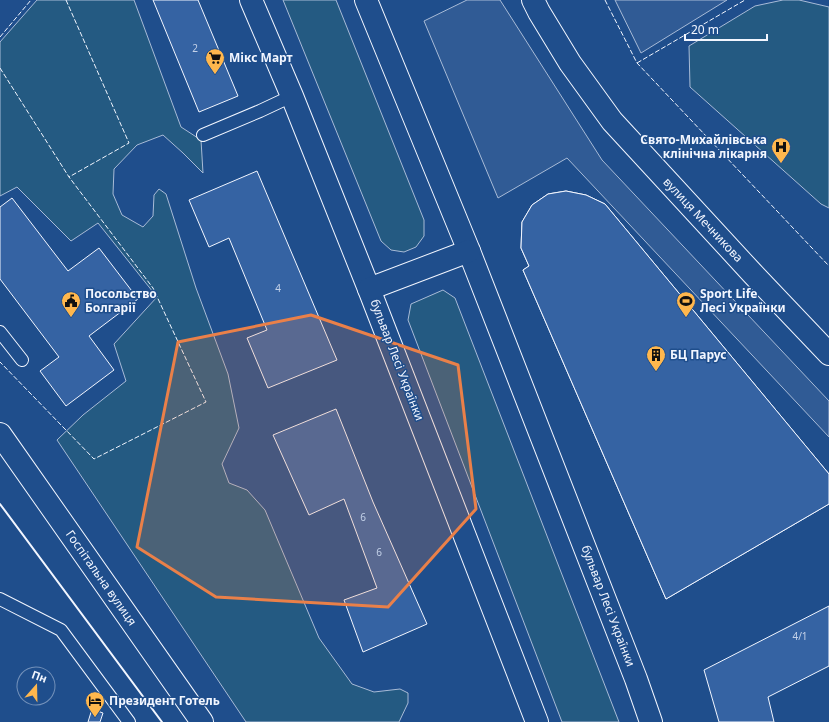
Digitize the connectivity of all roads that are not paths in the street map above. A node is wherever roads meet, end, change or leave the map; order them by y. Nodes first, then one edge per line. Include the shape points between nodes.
1 (251, 0) edge
2 (366, 0) edge
3 (533, 0) edge
4 (292, 96) junction
5 (203, 135) dead end
6 (469, 251) junction
7 (369, 289) junction
8 (0, 332) edge
9 (829, 354) edge
10 (22, 360) dead end
11 (0, 434) edge
12 (0, 599) edge
13 (129, 722) edge
14 (202, 722) edge
15 (537, 722) edge
16 (651, 722) edge

1 - 4 main road, бульвар Лесі Українки
2 - 6 main road, бульвар Лесі Українки
3 - 9 main road, вулиця Мечникова via 570,63 612,121
4 - 5 lane
4 - 7 main road, бульвар Лесі Українки
6 - 7 main road
6 - 16 main road, бульвар Лесі Українки
7 - 15 main road, бульвар Лесі Українки
8 - 10 lane
11 - 14 main road, Госпітальна вулиця
12 - 13 lane via 61,630

